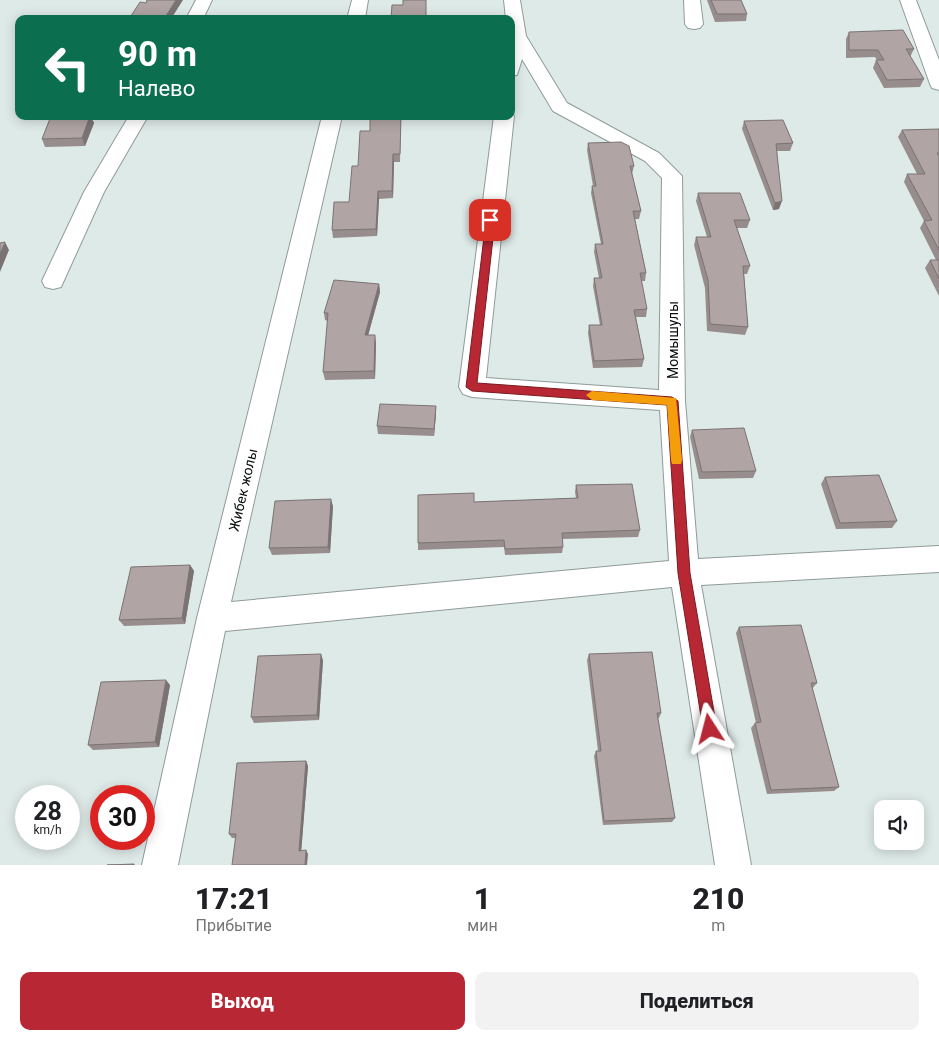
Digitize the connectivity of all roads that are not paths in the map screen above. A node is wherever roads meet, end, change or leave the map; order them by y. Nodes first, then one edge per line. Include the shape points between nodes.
1 (204, 0) edge
2 (360, 0) edge
3 (512, 0) edge
4 (692, 0) edge
5 (908, 0) edge
6 (196, 15) edge
7 (357, 15) edge
8 (514, 15) edge
9 (515, 22) edge
10 (694, 24) dead end
11 (517, 36) junction
12 (515, 48) edge
13 (939, 84) edge
14 (137, 120) edge
15 (331, 120) edge
16 (504, 120) edge
17 (54, 281) dead end
18 (672, 401) junction
19 (939, 559) edge
20 (684, 573) junction
21 (212, 618) junction
22 (160, 865) edge
23 (733, 865) edge

1 - 6 street
2 - 7 street
3 - 8 street
4 - 10 street
5 - 13 street
9 - 11 street
11 - 12 street
11 - 18 street, Момышулы via 560,107 652,157 672,176
14 - 17 street via 94,192
15 - 21 street, Жибек жолы
16 - 18 street via 472,387
18 - 20 street, Момышулы
19 - 20 street
20 - 21 street
20 - 23 street, Момышулы
21 - 22 street, Жибек жолы

